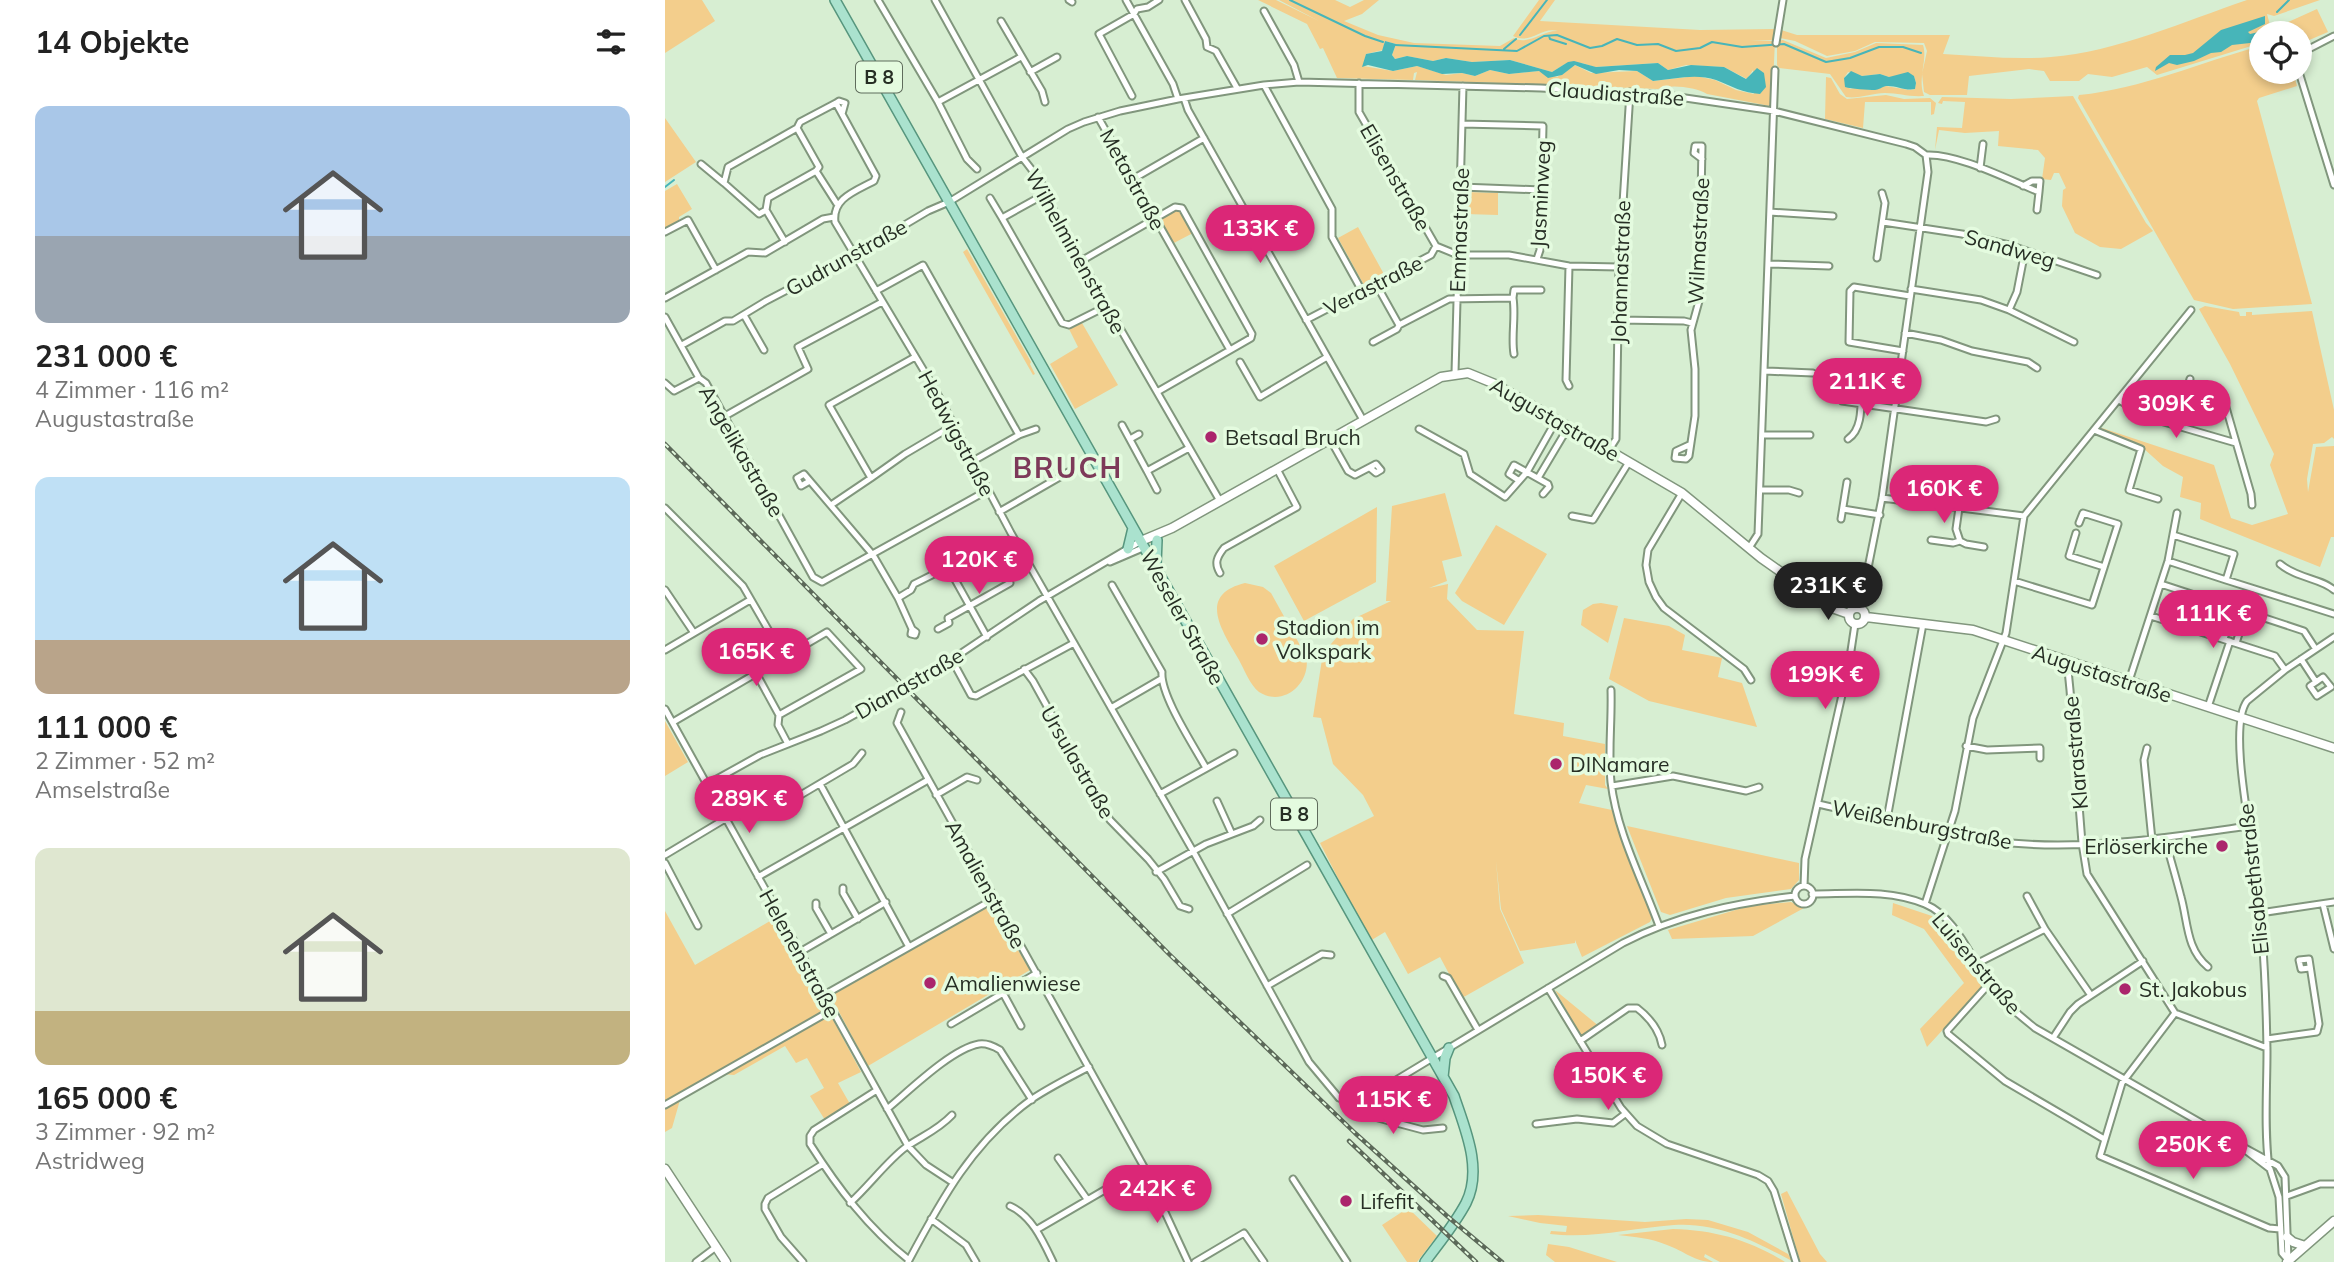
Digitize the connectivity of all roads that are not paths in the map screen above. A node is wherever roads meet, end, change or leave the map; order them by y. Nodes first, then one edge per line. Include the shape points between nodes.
1 (835, 0) edge
2 (878, 0) edge
3 (935, 0) edge
4 (1126, 0) edge
5 (1159, 0) edge
6 (1185, 0) edge
7 (1783, 0) edge
8 (1263, 10) dead end
9 (1134, 14) junction
10 (1001, 21) dead end
11 (2334, 36) edge
12 (1776, 43) dead end
13 (2312, 47) edge
14 (1057, 57) dead end
15 (1021, 58) junction
16 (1775, 70) dead end
17 (1030, 72) junction
18 (979, 79) junction
19 (1299, 82) junction
20 (1359, 83) junction
21 (2303, 84) edge
22 (1264, 85) junction
23 (1463, 86) junction
24 (1237, 89) junction
25 (1630, 92) junction
26 (1132, 96) dead end
27 (1181, 98) junction
28 (938, 102) junction
29 (1045, 102) dead end
30 (1774, 111) junction
31 (1098, 117) junction
32 (1462, 124) junction
33 (797, 128) junction
34 (1204, 138) junction
35 (1983, 145) dead end
36 (1926, 155) junction
37 (1022, 157) junction
38 (1702, 159) dead end
39 (701, 164) dead end
40 (1980, 168) junction
41 (977, 169) dead end
42 (816, 171) junction
43 (1133, 179) junction
44 (724, 183) junction
45 (2334, 185) edge
46 (2023, 186) junction
47 (1461, 187) junction
48 (1541, 190) junction
49 (2039, 192) junction
50 (1047, 193) junction
51 (1882, 193) dead end
52 (990, 198) dead end
53 (949, 202) junction
54 (837, 204) junction
55 (766, 210) junction
56 (2036, 210) dead end
57 (1770, 212) junction
58 (1833, 216) dead end
59 (834, 217) junction
60 (1002, 218) junction
61 (1155, 219) junction
62 (1883, 222) junction
63 (1921, 227) junction
64 (665, 232) edge
65 (785, 242) junction
66 (1436, 246) junction
67 (2025, 251) junction
68 (854, 255) junction
69 (1458, 255) junction
70 (1877, 258) dead end
71 (1537, 259) junction
72 (1081, 261) junction
73 (1769, 264) junction
74 (1569, 266) junction
75 (1829, 266) dead end
76 (1619, 267) junction
77 (716, 270) junction
78 (2097, 275) dead end
79 (1376, 284) junction
80 (1541, 290) dead end
81 (876, 291) junction
82 (1362, 291) junction
83 (1911, 292) junction
84 (665, 298) edge
85 (1513, 298) junction
86 (1457, 299) junction
87 (882, 302) junction
88 (1107, 306) junction
89 (2009, 310) junction
90 (2191, 310) dead end
91 (744, 314) junction
92 (666, 320) edge
93 (1306, 320) junction
94 (1618, 320) junction
95 (1692, 323) junction
96 (1399, 325) junction
97 (1905, 333) junction
98 (1373, 342) dead end
99 (2074, 342) dead end
100 (682, 345) junction
101 (764, 350) dead end
102 (1230, 350) junction
103 (1903, 351) junction
104 (1514, 354) dead end
105 (915, 357) junction
106 (1327, 357) junction
107 (1240, 362) dead end
108 (2037, 368) dead end
109 (1765, 371) junction
110 (1455, 373) junction
111 (1813, 373) dead end
112 (699, 378) junction
113 (2190, 379) dead end
114 (1862, 380) dead end
115 (665, 383) edge
116 (1569, 386) dead end
117 (1157, 392) junction
118 (2220, 397) dead end
119 (2119, 400) junction
120 (1842, 401) dead end
121 (1860, 404) junction
122 (1895, 407) junction
123 (725, 416) junction
124 (1557, 419) junction
125 (1996, 419) dead end
126 (1363, 420) junction
127 (954, 425) junction
128 (1122, 425) dead end
129 (1569, 426) junction
130 (2177, 427) junction
131 (1036, 429) dead end
132 (1419, 429) dead end
133 (2094, 430) junction
134 (1139, 434) dead end
135 (1019, 435) junction
136 (1763, 435) junction
137 (1809, 435) dead end
138 (1130, 439) junction
139 (1330, 439) junction
140 (1849, 439) dead end
141 (2236, 443) junction
142 (1689, 445) dead end
143 (1189, 448) junction
144 (1609, 450) junction
145 (973, 461) junction
146 (1629, 461) junction
147 (1084, 463) dead end
148 (1370, 468) dead end
149 (1277, 469) junction
150 (1147, 471) junction
151 (1527, 471) junction
152 (871, 478) junction
153 (1538, 478) junction
154 (1518, 480) junction
155 (809, 482) dead end
156 (1847, 482) dead end
157 (988, 490) junction
158 (1157, 490) dead end
159 (1761, 490) junction
160 (1682, 493) junction
161 (1799, 493) dead end
162 (1543, 494) dead end
163 (1882, 498) junction
164 (2158, 499) dead end
165 (1220, 501) junction
166 (831, 505) junction
167 (2252, 505) dead end
168 (665, 508) edge
169 (1959, 508) junction
170 (1843, 509) junction
171 (999, 512) junction
172 (2177, 513) dead end
173 (1880, 515) junction
174 (1572, 516) dead end
175 (2024, 516) junction
176 (1841, 519) dead end
177 (2080, 523) dead end
178 (1133, 528) junction
179 (1173, 528) junction
180 (2076, 533) dead end
181 (2173, 535) junction
182 (1157, 540) junction
183 (1931, 540) dead end
184 (1960, 541) junction
185 (1143, 544) junction
186 (1984, 547) dead end
187 (1749, 548) junction
188 (1128, 549) junction
189 (979, 552) dead end
190 (873, 555) junction
191 (2168, 561) junction
192 (1103, 564) junction
193 (2280, 564) dead end
194 (948, 567) junction
195 (1156, 567) junction
196 (2105, 568) junction
197 (1220, 573) dead end
198 (2226, 580) junction
199 (2014, 581) junction
200 (1010, 583) dead end
201 (2161, 584) junction
202 (1112, 585) dead end
203 (665, 590) edge
204 (2334, 590) edge
205 (1047, 596) junction
206 (898, 598) junction
207 (750, 600) junction
208 (969, 606) junction
209 (1860, 608) junction
210 (2234, 608) junction
211 (2246, 612) junction
212 (1849, 614) junction
213 (2334, 614) edge
214 (2151, 615) junction
215 (1866, 617) junction
216 (1855, 624) junction
217 (1923, 624) junction
218 (912, 629) dead end
219 (938, 629) dead end
220 (694, 633) junction
221 (987, 637) junction
222 (2334, 637) edge
223 (2003, 640) junction
224 (2230, 641) junction
225 (1074, 643) junction
226 (2315, 648) junction
227 (665, 650) edge
228 (784, 657) junction
229 (2301, 659) junction
230 (952, 660) junction
231 (2071, 662) junction
232 (1036, 663) junction
233 (1024, 669) junction
234 (2285, 670) junction
235 (756, 673) junction
236 (1161, 679) junction
237 (1751, 680) dead end
238 (1033, 681) junction
239 (2129, 682) junction
240 (2316, 682) dead end
241 (1611, 690) dead end
242 (2208, 707) junction
243 (1111, 708) junction
244 (665, 709) edge
245 (901, 712) dead end
246 (779, 715) junction
247 (2241, 718) junction
248 (673, 722) junction
249 (788, 744) junction
250 (1966, 746) junction
251 (2147, 748) dead end
252 (2334, 748) edge
253 (862, 753) dead end
254 (1234, 753) dead end
255 (2040, 758) dead end
256 (1206, 768) junction
257 (927, 780) junction
258 (977, 780) dead end
259 (820, 784) junction
260 (706, 785) junction
261 (1612, 786) junction
262 (1759, 787) dead end
263 (1160, 794) junction
264 (936, 795) junction
265 (1217, 801) dead end
266 (1818, 804) junction
267 (784, 812) dead end
268 (725, 818) junction
269 (1887, 819) junction
270 (1259, 820) dead end
271 (2249, 826) junction
272 (845, 827) junction
273 (1949, 833) junction
274 (1232, 834) junction
275 (2165, 838) junction
276 (2152, 840) junction
277 (2082, 844) junction
278 (1193, 851) junction
279 (665, 855) edge
280 (665, 863) edge
281 (1307, 865) dead end
282 (1156, 872) junction
283 (758, 877) junction
284 (1804, 886) junction
285 (843, 888) dead end
286 (1812, 894) junction
287 (1795, 896) junction
288 (2027, 896) dead end
289 (994, 899) junction
290 (886, 902) junction
291 (2334, 902) edge
292 (816, 903) dead end
293 (1925, 904) junction
294 (2323, 904) junction
295 (1189, 909) dead end
296 (2260, 913) junction
297 (1227, 914) junction
298 (858, 919) junction
299 (698, 926) dead end
300 (1659, 926) junction
301 (2045, 929) junction
302 (831, 934) junction
303 (909, 947) junction
304 (2334, 949) edge
305 (800, 951) junction
306 (1331, 955) dead end
307 (2143, 961) junction
308 (1976, 964) junction
309 (2208, 967) dead end
310 (2310, 968) dead end
311 (1037, 974) junction
312 (1443, 976) dead end
313 (1989, 984) junction
314 (1268, 986) junction
315 (1548, 988) junction
316 (1003, 993) junction
317 (824, 995) junction
318 (2090, 995) junction
319 (832, 1010) junction
320 (2175, 1013) junction
321 (951, 1024) dead end
322 (1021, 1026) dead end
323 (1478, 1030) junction
324 (2053, 1038) junction
325 (2267, 1039) junction
326 (1580, 1041) junction
327 (1662, 1045) dead end
328 (1448, 1048) junction
329 (2267, 1048) junction
330 (1431, 1059) junction
331 (1089, 1066) junction
332 (1443, 1079) junction
333 (2126, 1080) junction
334 (877, 1090) junction
335 (1032, 1100) junction
336 (1363, 1100) junction
337 (665, 1105) edge
338 (887, 1108) junction
339 (1625, 1114) junction
340 (952, 1115) dead end
341 (1536, 1124) dead end
342 (1443, 1128) dead end
343 (2105, 1139) junction
344 (2236, 1143) junction
345 (908, 1146) junction
346 (1058, 1158) dead end
347 (2269, 1160) junction
348 (823, 1164) junction
349 (1144, 1167) junction
350 (665, 1169) edge
351 (2270, 1169) junction
352 (1293, 1179) dead end
353 (952, 1182) junction
354 (2334, 1184) edge
355 (2287, 1196) junction
356 (2279, 1197) junction
357 (1087, 1199) junction
358 (850, 1203) junction
359 (1010, 1206) dead end
360 (932, 1219) junction
361 (2334, 1222) edge
362 (2280, 1229) junction
363 (1037, 1230) junction
364 (2287, 1237) junction
365 (2305, 1246) junction
366 (716, 1247) junction
367 (908, 1261) edge
368 (2288, 1261) edge
369 (696, 1262) edge
370 (726, 1262) edge
371 (803, 1262) edge
372 (975, 1262) edge
373 (1053, 1262) edge
374 (1188, 1262) edge
375 (1195, 1262) edge
376 (1264, 1262) edge
377 (1347, 1262) edge
378 (1426, 1262) edge
379 (1796, 1262) edge

1 - 53 main road, Weseler Straße / B 8
2 - 28 street
3 - 18 street, Wilhelminenstraße
4 - 9 street
5 - 9 street
6 - 24 street via 1207,47 1216,51
7 - 12 street
8 - 19 street
9 - 26 street via 1099,34
9 - 27 street
10 - 15 street
11 - 13 street
14 - 17 street
15 - 17 street
15 - 18 street
16 - 30 street
17 - 29 street
18 - 28 street
18 - 37 street, Wilhelminenstraße
19 - 20 street, Claudiastraße
19 - 22 street, Claudiastraße
20 - 23 street, Claudiastraße
20 - 66 street, Elisenstraße via 1359,112
21 - 45 street
22 - 24 street, Claudiastraße
22 - 82 street via 1332,209 1332,237
23 - 25 street, Claudiastraße
23 - 32 street, Emmastraße
24 - 27 street, Claudiastraße
25 - 30 street, Claudiastraße
25 - 76 street, Johannastraße
27 - 31 street, Claudiastraße
27 - 34 street
28 - 41 street via 967,159
30 - 36 street, Claudiastraße via 1906,144
30 - 57 street
31 - 37 street, Claudiastraße
31 - 43 street, Metastraße
32 - 47 street, Emmastraße
32 - 48 street, Jasminweg via 1543,126
33 - 42 street via 819,167
33 - 44 street via 728,167
33 - 54 street via 836,103 845,103 842,114 876,176
34 - 43 street
34 - 93 street
35 - 40 street
36 - 40 street, Claudiastraße
36 - 63 street via 1929,166
37 - 50 street, Wilhelminenstraße
37 - 53 street, Claudiastraße
38 - 95 street, Wilmastraße via 1699,301
39 - 44 street
40 - 46 street, Claudiastraße
42 - 54 street
42 - 55 street via 768,198
43 - 61 street, Metastraße
44 - 55 street via 759,214
46 - 49 street
46 - 49 street via 2040,181
47 - 48 street
47 - 69 street, Emmastraße
48 - 71 street, Jasminweg
49 - 56 street
50 - 60 street
50 - 72 street, Wilhelminenstraße
51 - 62 street
52 - 60 street
53 - 68 street, Gudrunstraße
53 - 178 main road, Weseler Straße / B 8
54 - 59 street
55 - 65 street
57 - 58 street
57 - 73 street
59 - 65 street
59 - 68 street, Hedwigstraße
60 - 88 street via 1062,323 1069,325
61 - 72 street
61 - 102 street, Metastraße
61 - 102 street via 1175,207 1182,208 1233,297 1252,334
62 - 63 street, Sandweg
62 - 70 street
63 - 67 street, Sandweg
63 - 83 street
64 - 77 street via 688,220
65 - 77 street via 765,253 748,252
66 - 69 street, Elisenstraße
66 - 79 street, Verastraße via 1431,255
67 - 78 street, Sandweg
67 - 89 street
68 - 81 street, Hedwigstraße
68 - 91 street, Gudrunstraße
69 - 71 street
69 - 86 street, Emmastraße
71 - 74 street
72 - 88 street, Wilhelminenstraße
73 - 75 street
73 - 109 street
74 - 76 street
74 - 116 street
76 - 94 street, Johannastraße
77 - 84 street
79 - 82 street, Verastraße
79 - 96 street
80 - 85 street via 1514,290
81 - 87 street, Hedwigstraße
81 - 135 street via 923,265
82 - 93 street, Verastraße
83 - 89 street via 1980,300
83 - 97 street
83 - 103 street via 1854,287 1850,291 1849,342
85 - 86 street
85 - 104 street
86 - 96 street
86 - 110 street, Emmastraße
87 - 105 street, Hedwigstraße
87 - 123 street via 798,347 808,369
88 - 117 street, Wilhelminenstraße
89 - 99 street
90 - 119 street
91 - 100 street, Gudrunstraße
91 - 101 street
92 - 100 street, Angelikastraße
93 - 106 street
94 - 95 street, Wilmastraße
94 - 144 street, Johannastraße via 1616,439
95 - 142 street, Wilmastraße via 1696,404
96 - 98 street
97 - 103 street
97 - 108 street
100 - 112 street, Angelikastraße
102 - 117 street
103 - 122 street
105 - 127 street, Hedwigstraße
105 - 152 street via 829,405
106 - 107 street via 1260,397
106 - 126 street
109 - 111 street
109 - 136 street
110 - 124 main road, Augustastraße via 1484,378
110 - 126 main road
112 - 115 street via 674,391
112 - 123 street, Angelikastraße
113 - 130 street
114 - 121 street
117 - 143 street, Wilhelminenstraße
118 - 141 street
119 - 130 street via 2134,411
119 - 133 street
120 - 121 street
121 - 122 street
121 - 140 street via 1858,428
122 - 125 street via 1986,422
122 - 163 street
123 - 190 street, Angelikastraße via 813,576 822,582
124 - 129 main road, Augustastraße
124 - 151 street
126 - 139 main road
127 - 145 street, Hedwigstraße
127 - 152 street
128 - 138 street
129 - 144 main road, Augustastraße
129 - 153 street
130 - 141 street
131 - 135 street
132 - 154 street via 1464,454 1470,474 1505,497
133 - 164 street via 2141,449 2129,489
133 - 175 street
134 - 138 street
135 - 145 street
136 - 137 street
136 - 159 street
138 - 150 street
139 - 148 street via 1348,471 1355,475
139 - 149 main road
141 - 167 street
143 - 150 street
143 - 165 street, Wilhelminenstraße
144 - 146 main road, Augustastraße
145 - 157 street, Hedwigstraße
146 - 160 main road, Augustastraße
146 - 174 street, Augustastraße via 1593,520
147 - 171 street
149 - 165 main road
149 - 197 street via 1297,507 1223,548 1217,556
150 - 158 street
151 - 153 street
151 - 154 street
151 - 154 street via 1514,465 1509,474
152 - 166 street
153 - 162 street via 1549,487
155 - 166 street
156 - 170 street
157 - 171 street, Hedwigstraße
157 - 190 street
159 - 161 street
159 - 187 street via 1758,534
160 - 187 main road, Augustastraße
160 - 237 street via 1648,550 1651,587 1664,608 1744,669
163 - 169 street
163 - 173 street
165 - 179 main road
166 - 190 street
168 - 207 street via 732,573
169 - 175 street
169 - 184 street
170 - 173 street
170 - 176 street
171 - 205 street, Hedwigstraße
172 - 181 street
173 - 209 street
175 - 199 street
177 - 196 street via 2083,513 2118,524
178 - 185 main road, Weseler Straße / B 8
178 - 188 main road
179 - 182 main road
179 - 185 main road
180 - 196 street via 2069,556
181 - 191 street
181 - 198 street via 2234,554
182 - 185 main road
182 - 195 main road
183 - 184 street
184 - 186 street
185 - 188 street, Dianastraße
185 - 192 street, Dianastraße
185 - 195 main road, Weseler Straße / B 8
187 - 212 main road, Augustastraße via 1832,608
188 - 192 street, Dianastraße
189 - 194 street via 968,553
190 - 206 street
191 - 198 street
191 - 201 street
192 - 205 street, Dianastraße
193 - 204 street via 2292,574
194 - 206 street
194 - 208 street
195 - 330 main road, Weseler Straße / B 8
196 - 199 street via 2092,605
198 - 213 street
199 - 223 street
200 - 208 street
201 - 210 street
201 - 214 street
202 - 236 street via 1162,672
203 - 220 street
205 - 221 street, Dianastraße
205 - 225 street, Hedwigstraße
206 - 218 street
207 - 220 street
207 - 228 street
208 - 219 street
208 - 221 street
209 - 212 main road
209 - 215 main road
210 - 211 street
210 - 224 street
211 - 224 street
211 - 226 street via 2304,631
212 - 216 main road
214 - 224 street
214 - 239 street
215 - 216 main road
215 - 217 main road, Augustastraße
216 - 266 street
217 - 223 main road, Augustastraße via 1973,630
217 - 269 street
220 - 227 street
221 - 230 street, Dianastraße
222 - 226 street
223 - 231 main road, Augustastraße
223 - 250 street via 1979,698
224 - 234 street via 2275,656
224 - 242 street
225 - 232 street
225 - 243 street, Hedwigstraße
226 - 229 street
228 - 235 street
228 - 246 street via 827,632 861,669
229 - 234 street
229 - 240 street
230 - 233 street via 975,696
230 - 249 street, Dianastraße via 845,720
231 - 239 main road, Augustastraße
231 - 277 street, Klarastraße
232 - 233 street
232 - 238 street, Ursulastraße
233 - 238 street, Ursulastraße
234 - 247 street via 2247,701
235 - 246 street
235 - 248 street
236 - 243 street
236 - 256 street
238 - 282 street, Ursulastraße via 1110,820
239 - 242 main road, Augustastraße
241 - 261 street
242 - 247 main road, Augustastraße
243 - 263 street, Hedwigstraße
244 - 248 street, Helenenstraße
245 - 257 street, Amalienstraße via 897,723
246 - 249 street via 778,725
247 - 252 main road, Augustastraße
247 - 271 street, Elisabethstraße
248 - 260 street, Helenenstraße
249 - 260 street, Dianastraße
250 - 255 street via 2040,748
250 - 273 street
251 - 276 street via 2144,760
253 - 259 street via 853,764
254 - 256 street
256 - 263 street
257 - 264 street, Amalienstraße
257 - 272 street
258 - 264 street, Amalienstraße via 967,777
259 - 267 street via 782,806
259 - 272 street
260 - 268 street, Helenenstraße
261 - 262 street via 1673,776 1746,791
261 - 300 street via 1628,847
263 - 278 street, Hedwigstraße
264 - 289 street, Amalienstraße
265 - 274 street
266 - 269 street, Weißenburgstraße
266 - 284 street via 1805,859
268 - 279 street
268 - 283 street, Helenenstraße
269 - 273 street, Weißenburgstraße
270 - 274 street
271 - 275 street, Weißenburgstraße
271 - 296 street, Elisabethstraße
272 - 283 street
272 - 290 street
273 - 277 street, Weißenburgstraße via 2012,843
273 - 293 street
274 - 278 street
275 - 276 street, Weißenburgstraße
275 - 309 street via 2189,939 2199,960
276 - 277 street, Weißenburgstraße
277 - 307 street, Klarastraße via 2087,874
278 - 282 street
278 - 297 street, Hedwigstraße
280 - 299 street
281 - 297 street
282 - 295 street, Ursulastraße via 1180,906
283 - 305 street, Helenenstraße
284 - 286 street
284 - 287 street
285 - 298 street
286 - 287 street, Luisenstraße via 1806,903
286 - 293 street, Luisenstraße via 1871,892
287 - 300 street, Luisenstraße via 1729,906
288 - 301 street
289 - 303 street
289 - 311 street, Amalienstraße
290 - 298 street
290 - 303 street
291 - 294 street
292 - 302 street
293 - 308 street, Luisenstraße via 1949,923
294 - 296 street
294 - 304 street
296 - 325 street, Elisabethstraße
297 - 314 street, Hedwigstraße
298 - 302 street
300 - 315 street, Luisenstraße
301 - 308 street
301 - 318 street
302 - 305 street
303 - 317 street
305 - 317 street, Helenenstraße
306 - 314 street via 1322,954
307 - 318 street
307 - 320 street, Klarastraße
308 - 313 street, Luisenstraße
310 - 325 street via 2317,1032
311 - 316 street, Amalienstraße
311 - 331 street, Amalienstraße
312 - 323 street
313 - 324 street, Luisenstraße via 2013,1010
313 - 343 street via 1948,1034 2005,1081
314 - 336 street, Hedwigstraße via 1315,1071 1343,1101
315 - 323 street, Luisenstraße
315 - 326 street
316 - 321 street, Amalienstraße
316 - 322 street
317 - 319 street, Helenenstraße
318 - 324 street via 2070,1012
319 - 334 street, Helenenstraße
319 - 337 street
320 - 329 street
320 - 333 street
323 - 328 street, Luisenstraße
324 - 333 street, Luisenstraße
325 - 329 street, Elisabethstraße
326 - 327 street via 1628,1008 1637,1008 1652,1021
326 - 339 street
328 - 330 street, Luisenstraße
328 - 332 main road
329 - 347 street, Elisabethstraße
330 - 332 main road, Weseler Straße / B 8
330 - 336 street
331 - 335 street
331 - 349 street, Amalienstraße
332 - 378 main road, Weseler Straße / B 8 via 1459,1113 1473,1180 1466,1203
333 - 343 street
333 - 344 street, Luisenstraße
334 - 338 street, Helenenstraße
334 - 348 street via 814,1130 810,1144
335 - 338 street via 1000,1050 978,1044 943,1063
335 - 353 street via 991,1137
336 - 342 street, Hedwigstraße via 1377,1118 1423,1130
338 - 345 street, Helenenstraße
339 - 341 street via 1613,1123 1577,1119
339 - 379 street via 1667,1144 1768,1181
340 - 345 street
343 - 362 street via 2100,1156
344 - 347 street, Luisenstraße
344 - 351 street, Luisenstraße
345 - 353 street, Helenenstraße
345 - 358 street
346 - 357 street
347 - 351 street
347 - 355 street via 2285,1177
348 - 358 street
348 - 371 street via 765,1204 781,1237
349 - 357 street
349 - 374 street, Amalienstraße
350 - 366 main road
351 - 356 street
352 - 377 street
353 - 360 street
354 - 355 street
355 - 356 street
355 - 364 street
356 - 362 street
357 - 363 street
358 - 367 street
359 - 363 street via 1020,1210
360 - 367 street
360 - 372 street via 966,1245
361 - 365 main road
362 - 368 street via 2282,1253
363 - 373 street
364 - 365 main road
364 - 368 street
365 - 368 main road
366 - 369 street
366 - 370 main road
375 - 376 street via 1244,1233

